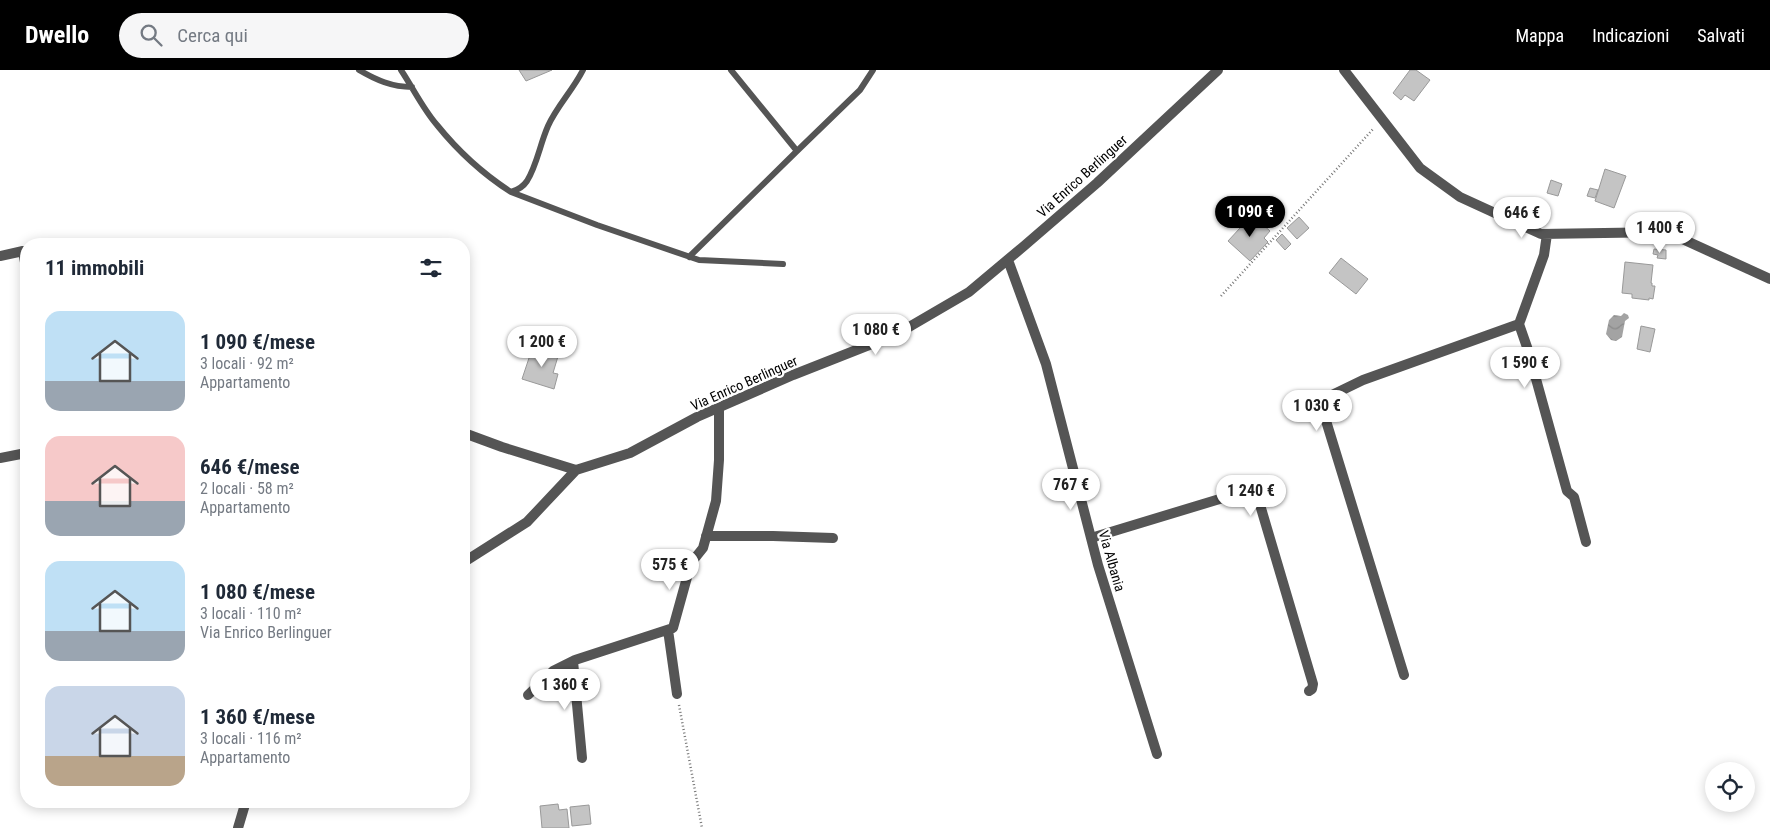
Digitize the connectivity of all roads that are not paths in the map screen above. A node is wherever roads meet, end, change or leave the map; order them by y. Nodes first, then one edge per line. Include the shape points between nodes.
1 (359, 70) edge
2 (401, 70) edge
3 (583, 70) edge
4 (731, 70) edge
5 (873, 70) edge
6 (1218, 70) edge
7 (1344, 70) edge
8 (412, 87) junction
9 (797, 151) junction
10 (511, 192) junction
11 (1547, 234) junction
12 (20, 252) edge
13 (0, 256) edge
14 (689, 257) junction
15 (1008, 260) junction
16 (783, 264) dead end
17 (1770, 279) edge
18 (1518, 324) junction
19 (719, 408) junction
20 (470, 435) edge
21 (20, 454) edge
22 (0, 458) edge
23 (576, 470) junction
24 (706, 536) junction
25 (833, 538) dead end
26 (1091, 538) junction
27 (1586, 542) dead end
28 (470, 558) edge
29 (668, 630) junction
30 (572, 661) junction
31 (1404, 675) dead end
32 (1309, 691) dead end
33 (677, 694) road end
34 (528, 695) dead end
35 (1157, 754) dead end
36 (582, 758) dead end
37 (244, 808) edge
38 (238, 828) edge

1 - 8 lane via 397,87
2 - 8 lane
3 - 10 lane via 555,112 526,182 519,190
4 - 9 lane
5 - 9 lane via 860,90
6 - 15 street, Via Enrico Berlinguer via 1097,183
7 - 11 street via 1420,168 1460,197
8 - 10 lane via 436,124 468,159
9 - 14 lane
10 - 14 lane
11 - 17 street via 1666,232
11 - 18 street via 1544,255
12 - 13 street
14 - 16 lane
15 - 19 street, Via Enrico Berlinguer via 969,292 898,334
15 - 26 street, Via Albania via 1046,364
18 - 27 street via 1567,491 1574,497
18 - 31 street via 1364,380 1330,396 1324,403 1323,411
19 - 23 street, Via Enrico Berlinguer via 630,453
19 - 24 street via 716,500
20 - 23 street
21 - 22 street
23 - 28 street via 528,522
24 - 25 street
24 - 29 street via 703,548 691,563 674,628
26 - 32 street via 1252,491 1258,498 1314,684
26 - 35 street, Via Albania
29 - 30 street
29 - 33 street
30 - 34 street via 553,671
30 - 36 street
37 - 38 street

